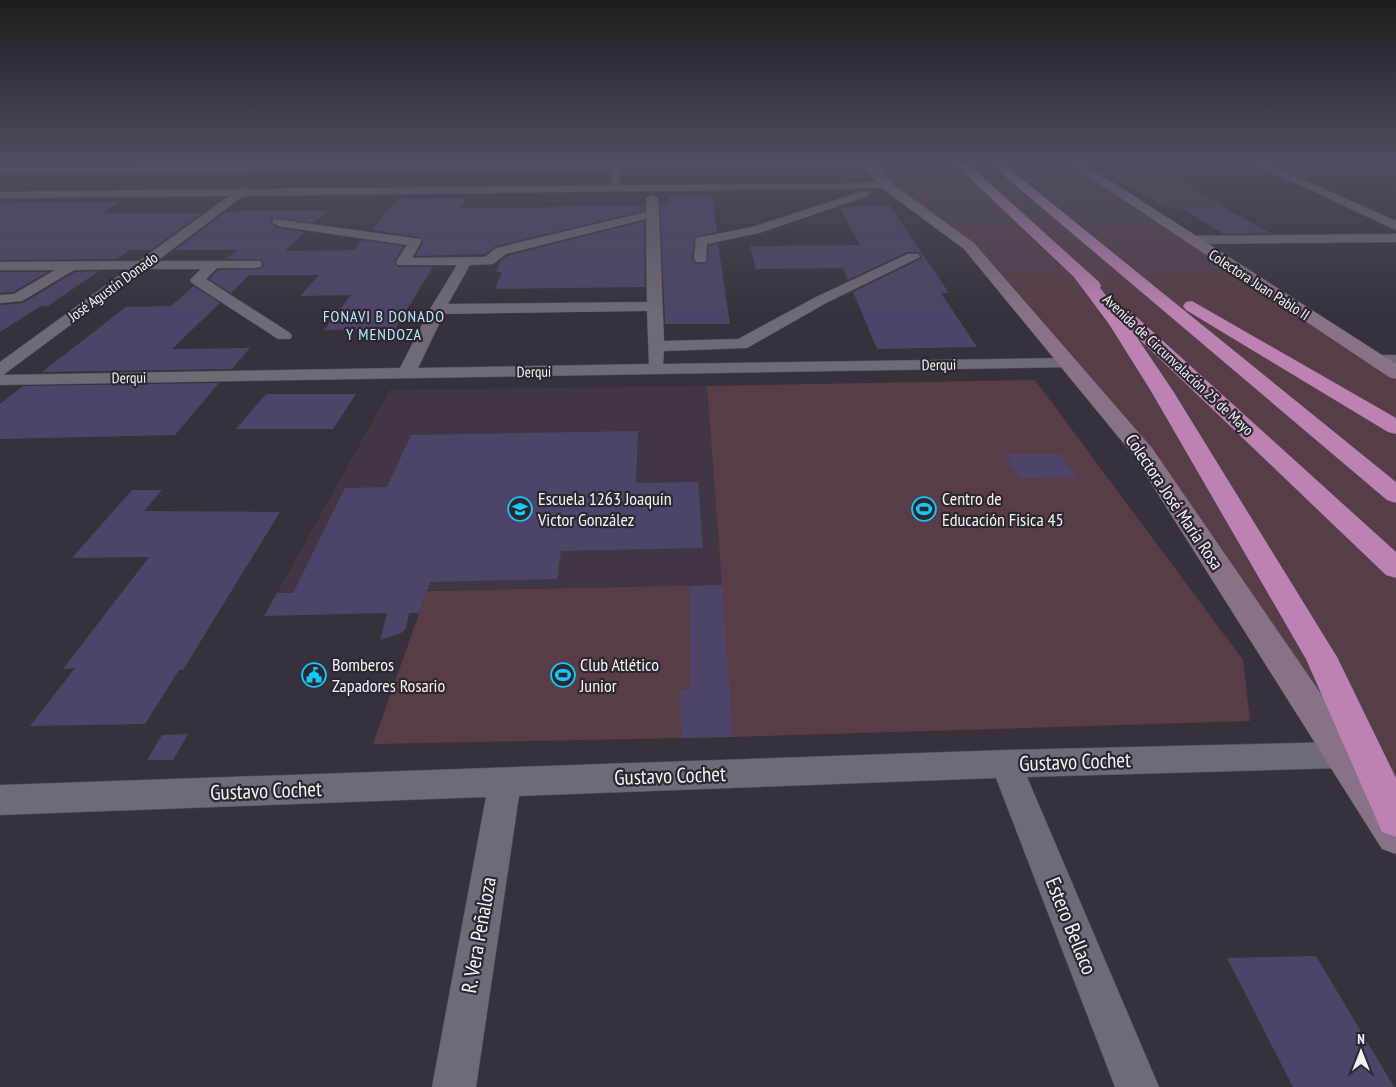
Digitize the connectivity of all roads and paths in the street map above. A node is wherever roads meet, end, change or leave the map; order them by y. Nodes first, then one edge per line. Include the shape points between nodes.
1 (215, 213) edge
2 (807, 213) edge
3 (924, 213) edge
4 (1014, 213) edge
5 (1056, 213) edge
6 (1149, 213) edge
7 (1367, 213) edge
8 (653, 214) joint
9 (1059, 215) junction
10 (278, 222) dead end
11 (1396, 226) edge
12 (1396, 238) edge
13 (1190, 240) junction
14 (912, 257) dead end
15 (701, 259) dead end
16 (466, 261) junction
17 (214, 264) junction
18 (256, 264) dead end
19 (143, 265) junction
20 (0, 266) edge
21 (71, 266) junction
22 (1080, 274) junction
23 (0, 299) edge
24 (656, 306) junction
25 (438, 309) junction
26 (284, 336) dead end
27 (656, 346) junction
28 (1376, 360) junction
29 (1396, 360) edge
30 (1068, 363) junction
31 (0, 370) edge
32 (656, 370) junction
33 (1396, 373) edge
34 (406, 374) junction
35 (0, 380) edge
36 (1396, 427) edge
37 (1396, 495) edge
38 (1396, 568) edge
39 (1341, 755) junction
40 (1006, 764) junction
41 (505, 782) junction
42 (0, 800) edge
43 (1396, 819) edge
44 (1396, 836) edge
45 (454, 1087) edge
46 (1137, 1087) edge

1 - 19 street, José Agustín Donado
2 - 15 street via 755,230 701,241
3 - 30 main road, Colectora José María Rosa via 969,246
4 - 22 highway, Avenida de Circunvalación 25 de Mayo
5 - 9 highway, Avenida de Circunvalación 25 de Mayo
6 - 13 main road, Colectora Juan Pablo II
7 - 11 street
8 - 16 street via 501,251 488,261
8 - 24 street
9 - 36 highway via 1211,319
9 - 37 highway, Avenida de Circunvalación 25 de Mayo
10 - 16 street via 415,242 403,262
12 - 13 street
13 - 28 main road, Colectora Juan Pablo II
14 - 27 street via 821,300 741,344
16 - 25 street
17 - 18 street
17 - 19 street
17 - 26 street via 197,280
19 - 21 street
19 - 31 street, José Agustín Donado
20 - 21 street
21 - 23 street via 17,298
22 - 38 highway, Avenida de Circunvalación 25 de Mayo
22 - 43 highway via 1117,322 1162,390 1321,657
24 - 25 street
24 - 27 street
25 - 34 street
27 - 32 street
28 - 29 street
28 - 33 main road, Colectora Juan Pablo II
30 - 32 street, Derqui
30 - 39 main road, Colectora José María Rosa via 1144,453
32 - 34 street, Derqui
34 - 35 street, Derqui
39 - 40 street, Gustavo Cochet
39 - 44 main road, Colectora José María Rosa
40 - 41 street, Gustavo Cochet
40 - 46 street, Estero Bellaco
41 - 42 street, Gustavo Cochet
41 - 45 street, R. Vera Peñaloza

